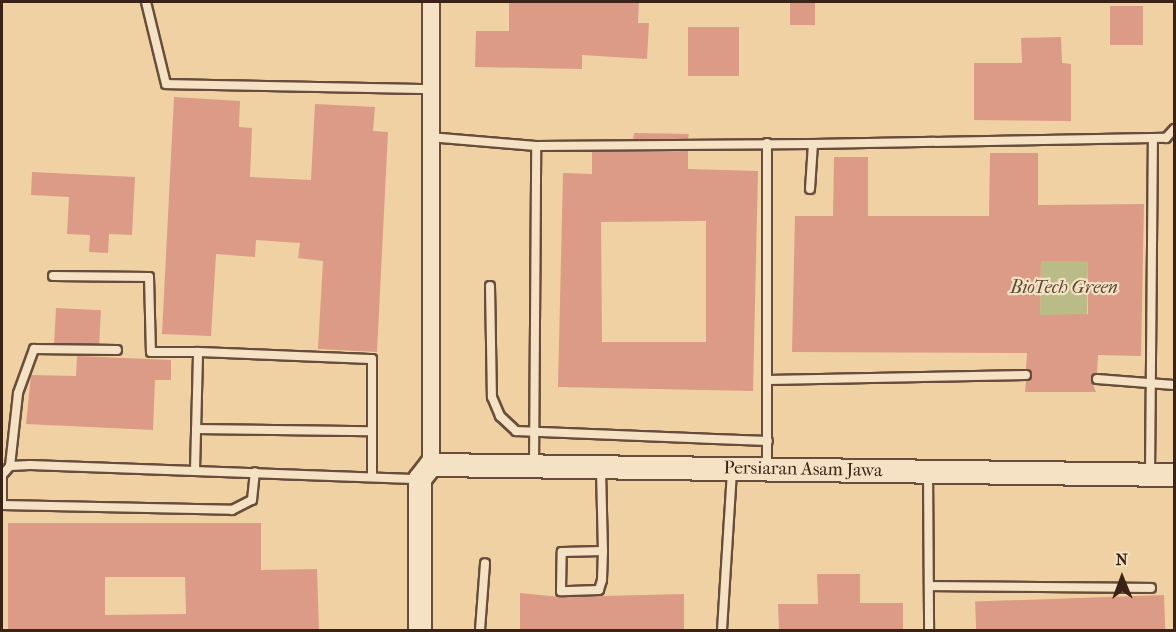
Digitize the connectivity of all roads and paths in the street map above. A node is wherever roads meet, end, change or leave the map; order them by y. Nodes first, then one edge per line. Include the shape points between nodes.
1 (146, 2) edge
2 (431, 2) edge
3 (430, 88) junction
4 (1174, 129) edge
5 (428, 137) junction
6 (1152, 138) junction
7 (767, 143) junction
8 (813, 144) junction
9 (536, 146) junction
10 (810, 189) dead end
11 (53, 276) dead end
12 (490, 286) dead end
13 (117, 350) dead end
14 (198, 352) junction
15 (1026, 375) dead end
16 (1097, 379) dead end
17 (768, 380) junction
18 (1148, 382) junction
19 (1174, 386) edge
20 (196, 429) junction
21 (371, 431) junction
22 (535, 435) junction
23 (768, 441) junction
24 (10, 466) junction
25 (534, 466) junction
26 (601, 467) junction
27 (732, 469) junction
28 (768, 469) junction
29 (195, 470) junction
30 (255, 472) junction
31 (426, 472) junction
32 (928, 472) junction
33 (1150, 475) junction
34 (1174, 475) edge
35 (2, 476) edge
36 (372, 477) junction
37 (2, 505) edge
38 (603, 551) junction
39 (485, 563) dead end
40 (929, 586) junction
41 (1151, 588) dead end
42 (420, 630) edge
43 (480, 630) edge
44 (722, 630) edge
45 (929, 630) edge

1 - 3 lane via 166,84
2 - 3 street
3 - 5 street
4 - 6 lane via 1166,138
5 - 9 lane
5 - 31 street
6 - 8 lane
6 - 18 lane
7 - 8 lane
7 - 9 lane
7 - 17 lane
8 - 10 lane
9 - 22 lane
11 - 14 lane via 149,277 151,352
12 - 22 lane via 492,397 500,417 516,431
13 - 24 lane via 34,349 18,393
14 - 20 lane
14 - 21 lane via 372,359
15 - 17 lane
16 - 18 lane
17 - 23 lane
18 - 19 lane
18 - 33 lane
20 - 21 lane
20 - 29 lane
21 - 36 lane
22 - 23 lane
22 - 25 lane
23 - 28 lane
24 - 29 lane
24 - 35 lane
25 - 26 street, Persiaran Asam Jawa
25 - 31 street, Persiaran Asam Jawa
26 - 27 street, Persiaran Asam Jawa
26 - 38 lane
27 - 28 street, Persiaran Asam Jawa
27 - 44 lane
28 - 32 street, Persiaran Asam Jawa
29 - 30 lane
30 - 36 lane
30 - 37 lane via 252,501 232,510
31 - 36 lane
31 - 42 street
32 - 33 street, Persiaran Asam Jawa
32 - 40 lane
33 - 34 street, Persiaran Asam Jawa
35 - 37 lane
38 - 38 lane via 599,590 561,591 562,552
39 - 43 lane
40 - 41 lane
40 - 45 lane

